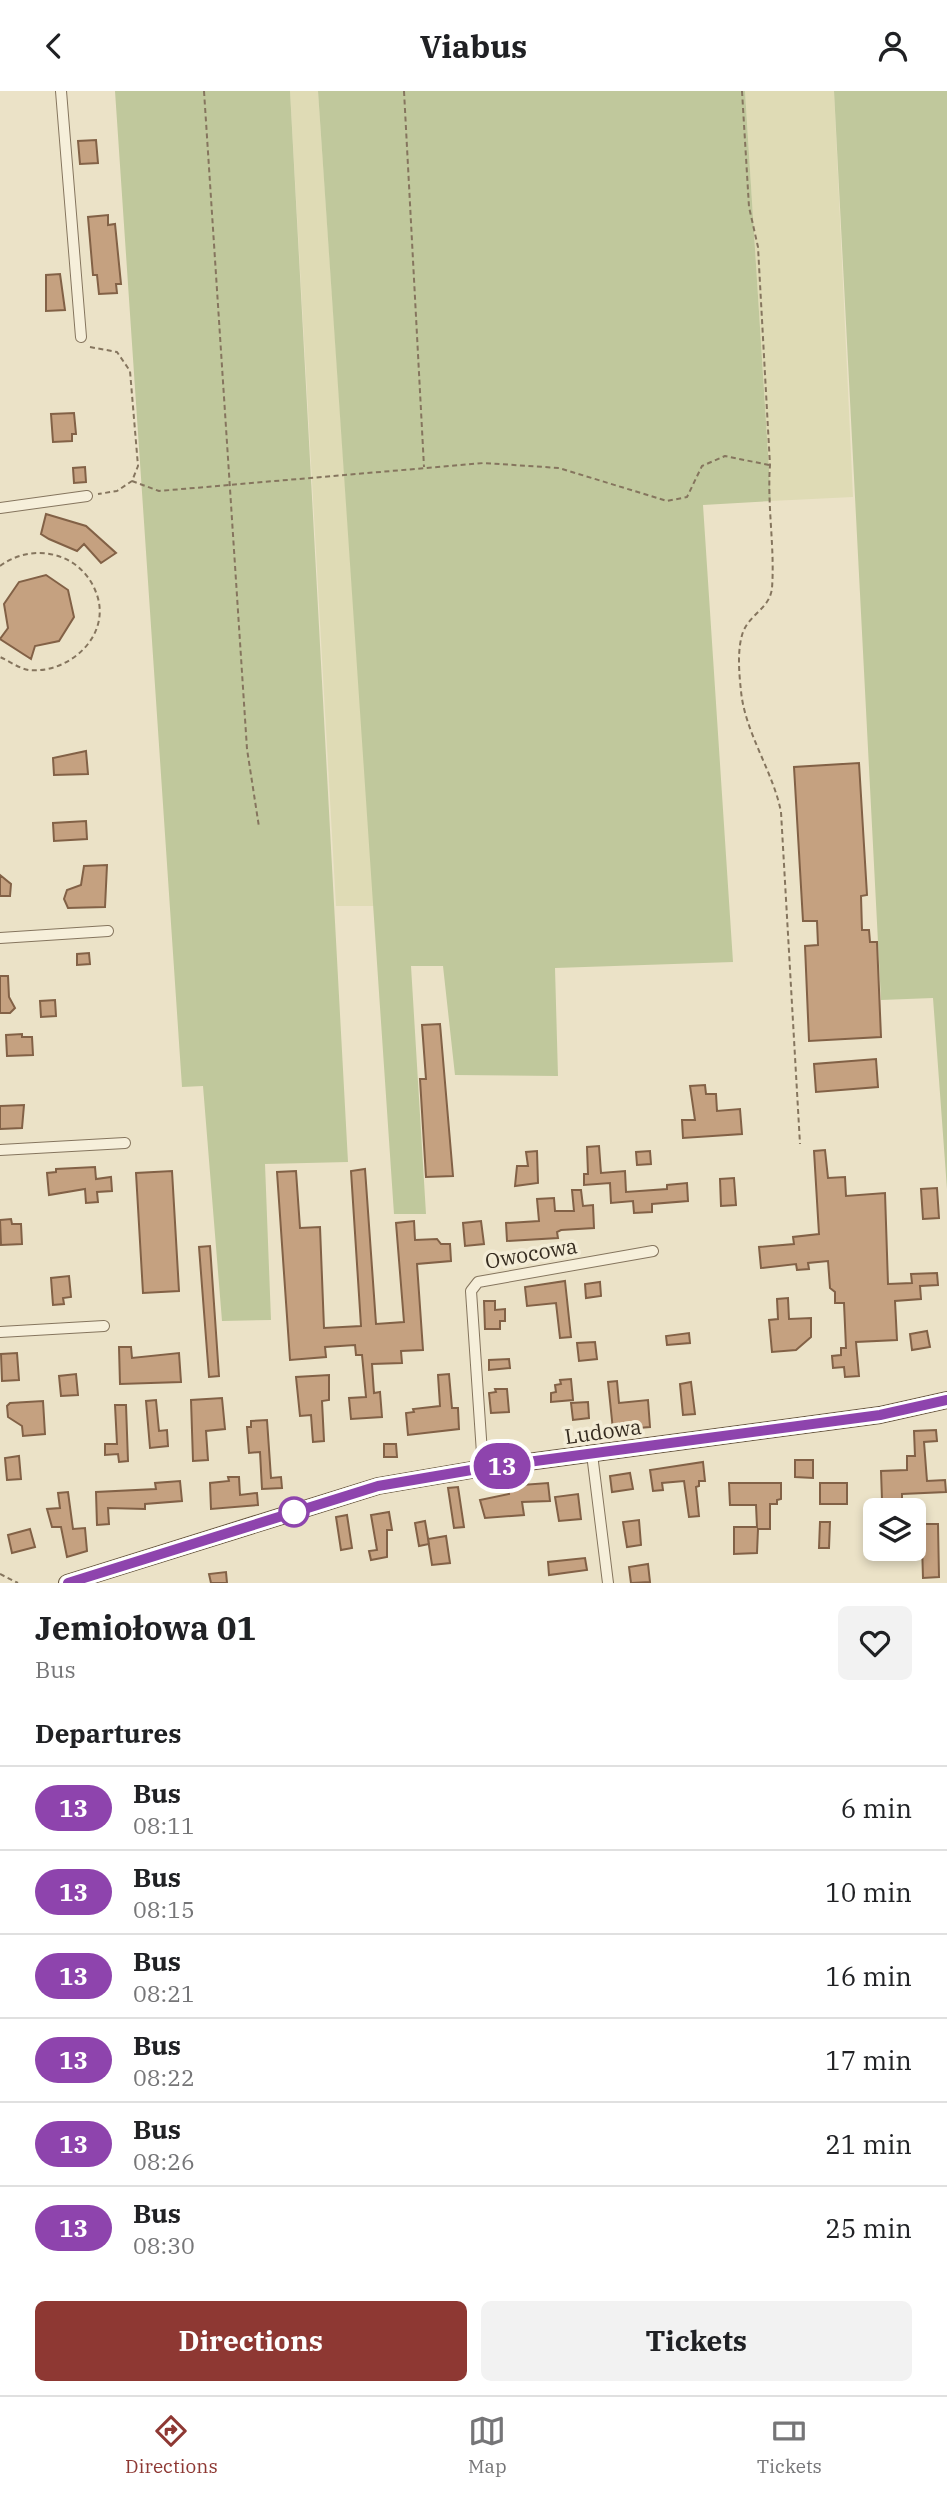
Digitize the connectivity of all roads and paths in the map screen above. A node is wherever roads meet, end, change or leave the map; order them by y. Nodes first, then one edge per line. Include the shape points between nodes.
1 (61, 91) edge
2 (204, 91) edge
3 (404, 91) edge
4 (742, 91) edge
5 (80, 337) joint
6 (770, 465) junction
7 (424, 468) junction
8 (132, 481) junction
9 (232, 485) junction
10 (87, 496) joint
11 (0, 508) edge
12 (0, 566) edge
13 (0, 657) edge
14 (259, 827) dead end
15 (108, 931) dead end
16 (0, 938) edge
17 (125, 1143) dead end
18 (800, 1144) dead end
19 (0, 1150) edge
20 (653, 1251) dead end
21 (104, 1326) dead end
22 (0, 1332) edge
23 (947, 1400) edge
24 (592, 1454) junction
25 (483, 1468) junction
26 (0, 1574) edge
27 (18, 1583) edge
28 (68, 1583) edge
29 (608, 1583) edge

1 - 5 street
2 - 9 path
3 - 7 path
4 - 6 path via 749,207 758,247
5 - 8 path via 88,347 117,352 130,371 138,466
6 - 7 path via 725,456 702,466 687,497 667,501 559,468 484,463
6 - 18 path via 772,589 765,607 743,632 739,659 741,694 750,728 778,793 781,812
7 - 9 path
8 - 9 path via 159,491
8 - 10 path via 117,491
9 - 14 path via 247,749
10 - 11 street
12 - 13 path via 31,552 57,554 82,569 98,596 97,628 83,653 59,668 27,670
15 - 16 street
17 - 19 street
20 - 25 street, Owocowa via 478,1282 471,1291
21 - 22 street
23 - 24 main road, Ludowa via 880,1415
24 - 25 main road, Ludowa
24 - 29 street
25 - 28 main road, Ludowa via 378,1486
26 - 27 path

